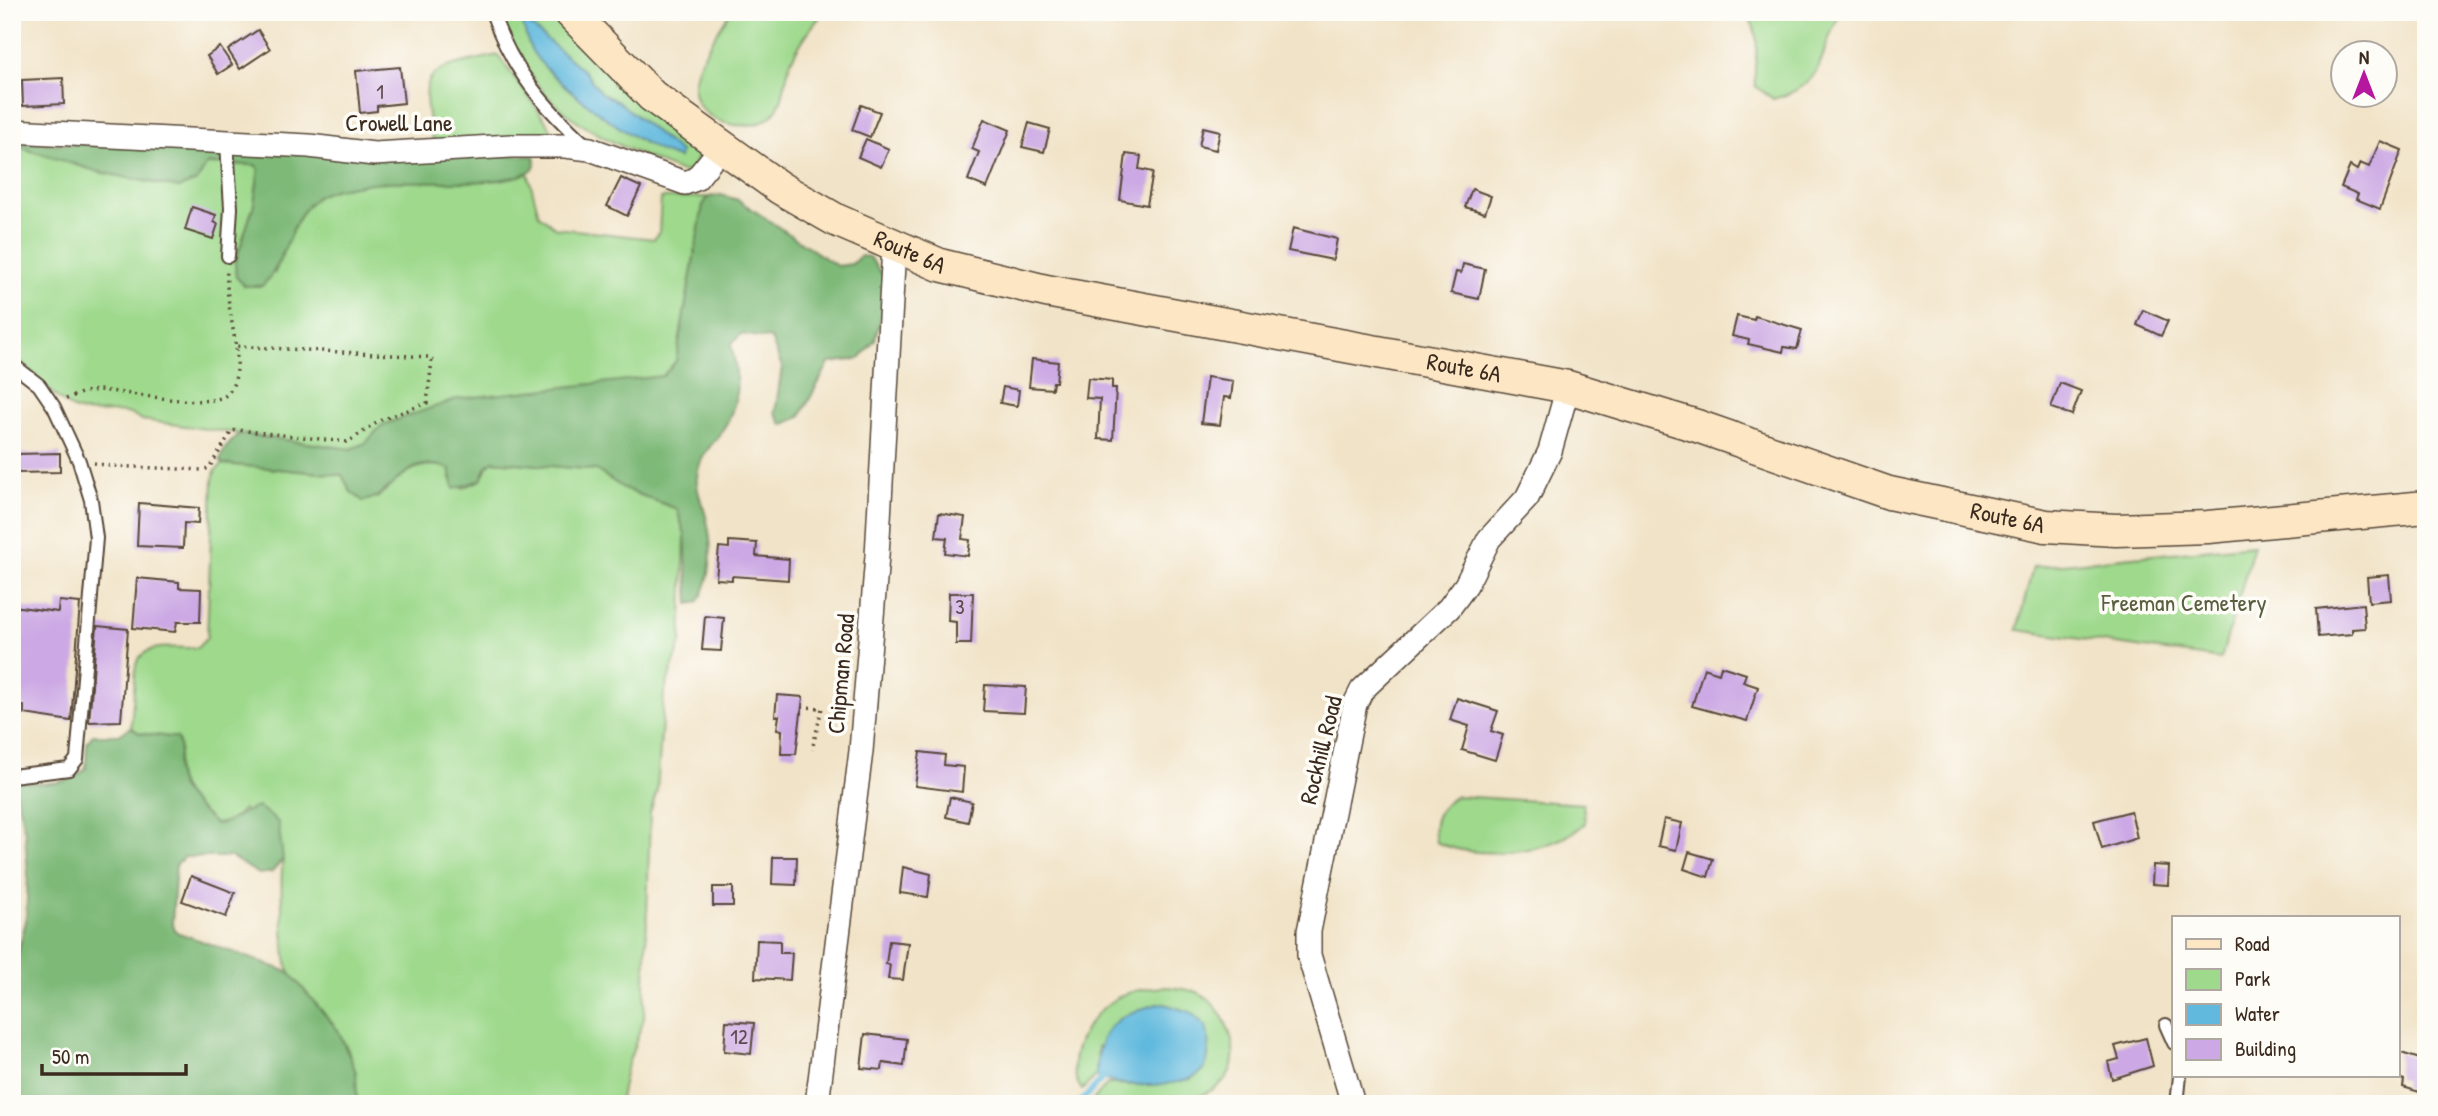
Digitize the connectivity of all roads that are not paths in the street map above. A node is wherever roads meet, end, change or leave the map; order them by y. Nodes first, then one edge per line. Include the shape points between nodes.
1 (492, 12) edge
2 (570, 12) edge
3 (12, 131) edge
4 (227, 143) junction
5 (722, 147) junction
6 (590, 149) junction
7 (894, 246) junction
8 (228, 256) road end
9 (14, 366) edge
10 (1568, 387) junction
11 (2426, 507) edge
12 (12, 776) edge
13 (2165, 1024) dead end
14 (2172, 1039) edge
15 (2179, 1078) edge
16 (817, 1104) edge
17 (1353, 1104) edge
18 (2178, 1104) edge

1 - 6 lane via 520,74
2 - 5 main road, Route 6A via 652,96
3 - 4 street, Crowell Lane
4 - 6 street, Crowell Lane via 374,154 512,146
4 - 8 lane
5 - 6 street, Crowell Lane via 696,179 685,183
5 - 7 main road, Route 6A via 780,188
7 - 10 main road, Route 6A via 940,265 1046,291
7 - 16 street, Chipman Road via 861,751
9 - 12 lane via 39,384 54,407 91,500 96,538 77,759 69,769
10 - 11 main road, Route 6A via 1889,493 2046,526 2116,530 2208,527
10 - 17 street, Rockhill Road via 1550,451 1527,498 1489,539 1449,608 1362,690 1354,704 1309,931 1309,955
13 - 14 lane
15 - 18 lane

